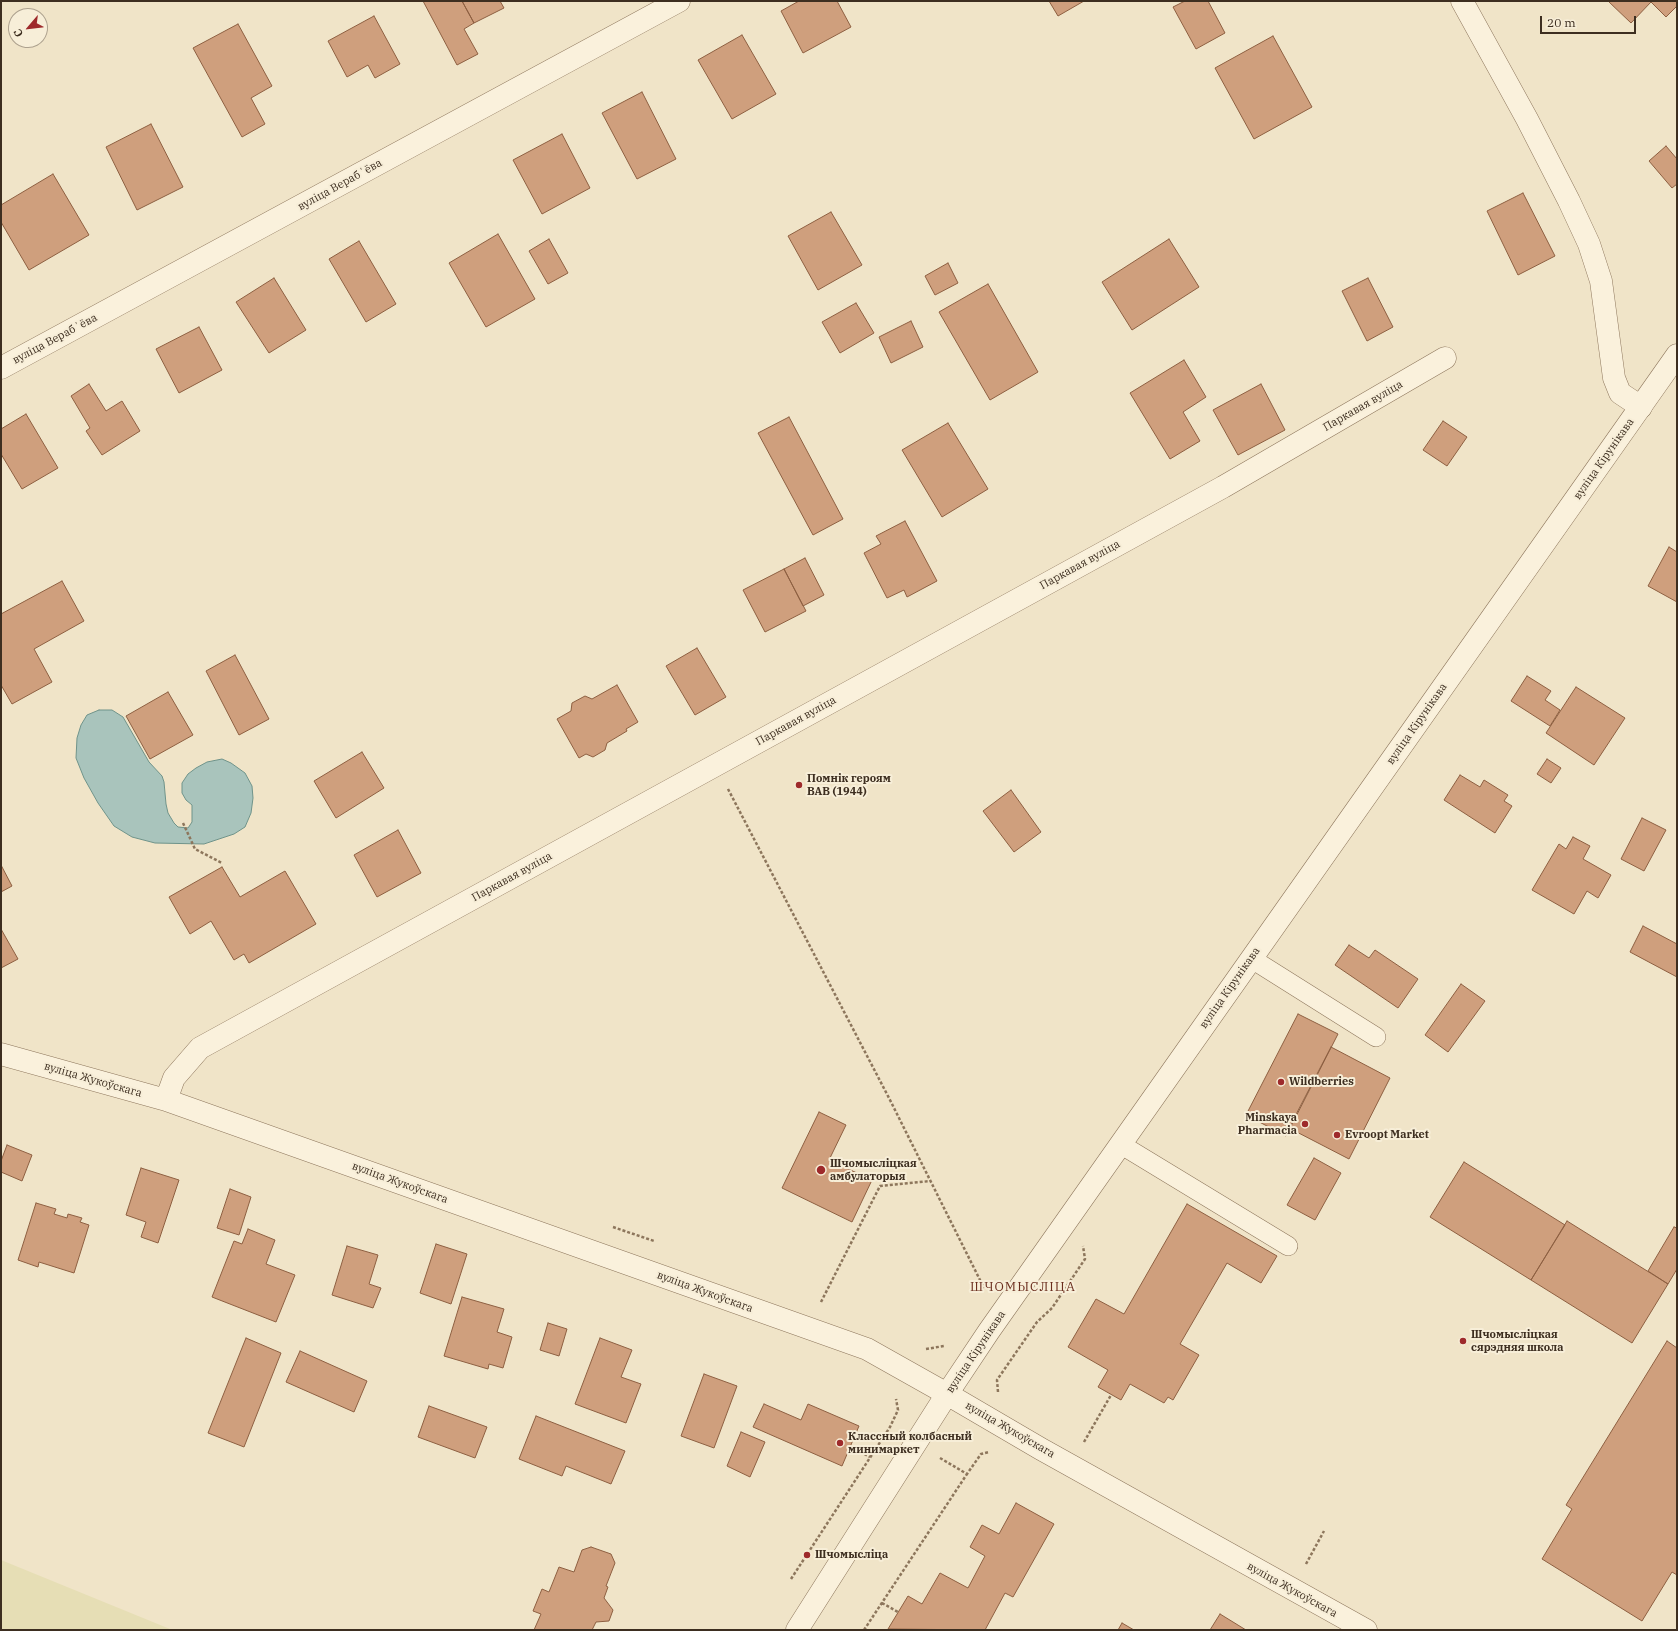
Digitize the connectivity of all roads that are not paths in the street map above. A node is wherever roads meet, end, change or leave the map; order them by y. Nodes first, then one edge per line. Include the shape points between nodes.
1 (679, 1) edge
2 (1462, 1) edge
3 (1677, 355) edge
4 (1445, 358) dead end
5 (1, 368) edge
6 (1641, 407) junction
7 (1252, 959) junction
8 (1376, 1037) dead end
9 (1, 1054) edge
10 (166, 1100) junction
11 (1120, 1144) junction
12 (1288, 1246) dead end
13 (947, 1394) junction
14 (800, 1629) edge
15 (1366, 1630) edge

1 - 5 street, вуліца Верабʼёва
2 - 6 street via 1527,119 1589,244 1601,281 1614,378 1620,392
3 - 6 street, вуліца Кірунікава
4 - 10 street, Паркавая вуліца via 1216,490 200,1048 174,1078
6 - 7 street, вуліца Кірунікава
7 - 8 lane
7 - 11 street, вуліца Кірунікава
9 - 10 street, вуліца Жукоўскага
10 - 13 street, вуліца Жукоўскага via 867,1349
11 - 12 lane
11 - 13 street, вуліца Кірунікава
13 - 14 street, вуліца Кірунікава
13 - 15 street, вуліца Жукоўскага

